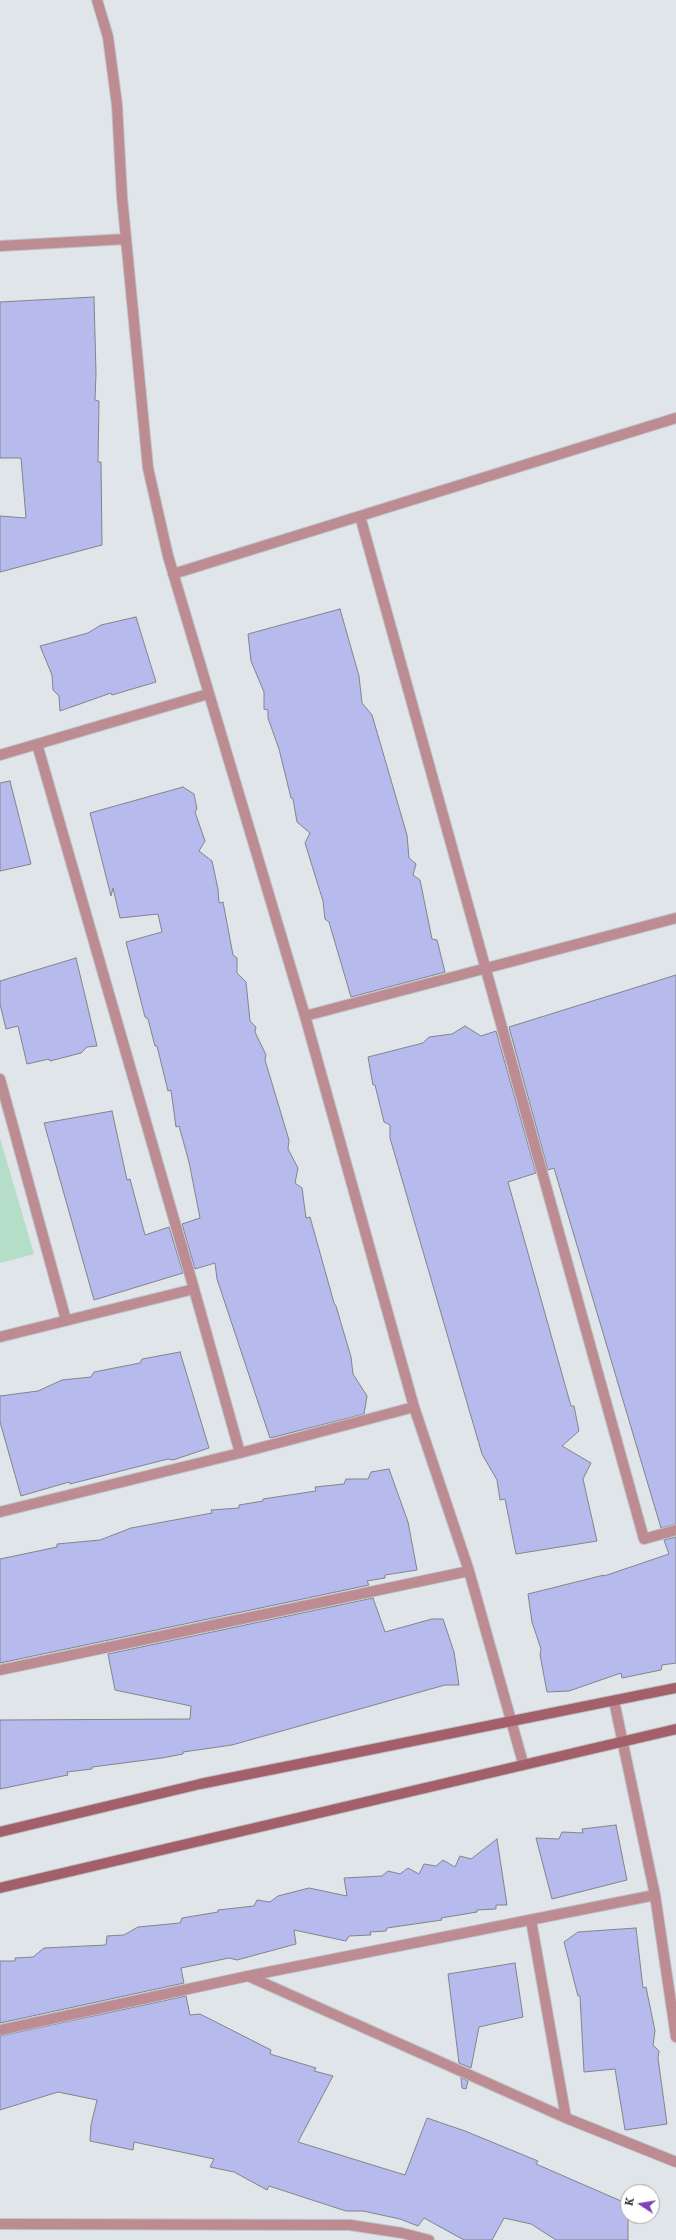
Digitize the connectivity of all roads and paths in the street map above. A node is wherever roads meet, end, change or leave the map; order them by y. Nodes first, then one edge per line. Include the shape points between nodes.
1 (98, 0) edge
2 (126, 239) junction
3 (0, 246) edge
4 (675, 416) edge
5 (360, 516) junction
6 (174, 574) junction
7 (208, 694) junction
8 (37, 744) junction
9 (0, 755) edge
10 (676, 918) edge
11 (485, 968) junction
12 (305, 1016) junction
13 (0, 1079) edge
14 (194, 1289) junction
15 (66, 1320) junction
16 (0, 1337) edge
17 (414, 1407) junction
18 (240, 1453) junction
19 (0, 1512) edge
20 (676, 1530) edge
21 (469, 1571) junction
22 (0, 1670) edge
23 (676, 1688) edge
24 (614, 1701) junction
25 (511, 1723) junction
26 (676, 1728) edge
27 (622, 1740) junction
28 (523, 1763) junction
29 (0, 1832) edge
30 (0, 1888) edge
31 (655, 1895) junction
32 (531, 1920) junction
33 (248, 1976) junction
34 (0, 2030) edge
35 (676, 2037) edge
36 (566, 2118) junction
37 (676, 2162) edge
38 (0, 2224) edge
39 (429, 2240) edge

1 - 2 street via 108,37 118,105
2 - 3 street
2 - 6 street via 148,468
4 - 5 street
5 - 6 street
5 - 11 street
6 - 7 street
7 - 8 street
7 - 12 street
8 - 9 street
8 - 14 street
10 - 11 street
11 - 12 street
11 - 20 street via 644,1539
12 - 17 street
13 - 15 street
14 - 15 street
14 - 18 street
15 - 16 street
17 - 18 street
17 - 21 street
18 - 19 street
21 - 22 street
21 - 25 street
23 - 24 street
24 - 25 street
24 - 27 street
25 - 28 street
25 - 29 street via 200,1784
26 - 27 street
27 - 28 street
27 - 31 street
28 - 30 street
31 - 32 street
31 - 35 street
32 - 33 street
32 - 36 street
33 - 34 street
33 - 36 street
36 - 37 street
38 - 39 street via 350,2225 402,2232

